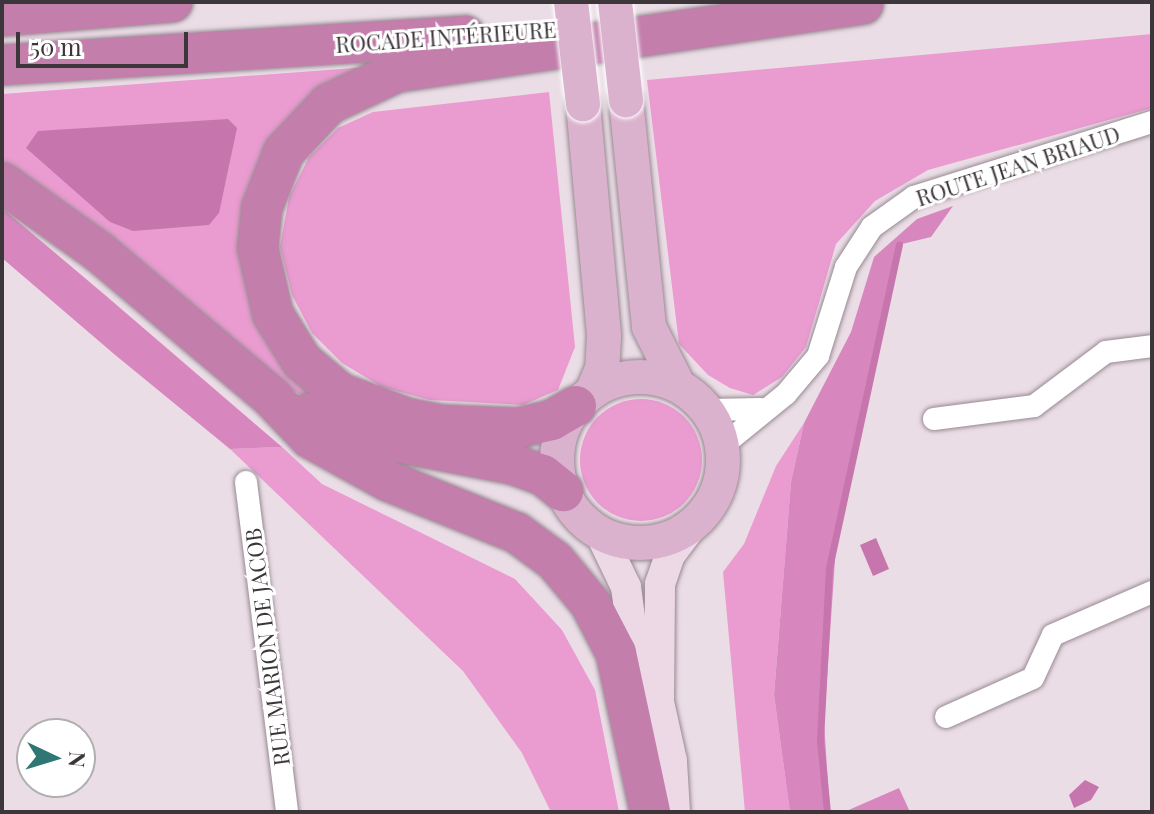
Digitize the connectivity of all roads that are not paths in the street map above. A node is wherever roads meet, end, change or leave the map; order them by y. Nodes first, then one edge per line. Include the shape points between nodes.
1 (172, 2) edge
2 (571, 2) edge
3 (615, 2) edge
4 (876, 3) edge
5 (2, 16) edge
6 (2, 65) edge
7 (1152, 122) edge
8 (2, 183) edge
9 (1152, 346) edge
10 (678, 385) junction
11 (271, 397) junction
12 (584, 399) junction
13 (761, 409) junction
14 (708, 410) junction
15 (934, 419) dead end
16 (722, 446) junction
17 (246, 482) dead end
18 (563, 491) junction
19 (691, 527) junction
20 (600, 533) junction
21 (1152, 592) edge
22 (946, 717) dead end
23 (287, 812) edge
24 (652, 812) edge
25 (675, 812) edge

1 - 5 highway
2 - 12 main road, bridge via 604,336 602,369
3 - 10 main road, bridge via 649,327
4 - 6 highway, ROCADE INTÉRIEURE via 378,43
4 - 12 highway via 397,72 329,104 284,152 262,208 258,248 273,314 302,361 340,393 397,416 441,425 518,428 552,420
7 - 13 street, ROUTE JEAN BRIAUD via 914,197 872,227 846,267 818,356 786,394
8 - 11 highway via 100,253
9 - 15 street via 1106,352 1034,406
10 - 12 main road via 634,377
10 - 14 main road
11 - 18 highway via 351,433 512,464 543,475
11 - 24 highway via 310,438 345,460 517,533 555,561 590,603 616,653
12 - 18 main road via 558,447
13 - 14 street
13 - 16 street, ROUTE JEAN BRIAUD
14 - 16 main road
16 - 19 main road via 721,481 710,507
17 - 23 street, RUE MARION DE JACOB
18 - 20 main road via 578,515
19 - 20 main road via 647,543
19 - 25 main road via 670,555 660,584 659,702 672,761
20 - 24 main road via 626,587
21 - 22 street via 1053,635 1033,678

